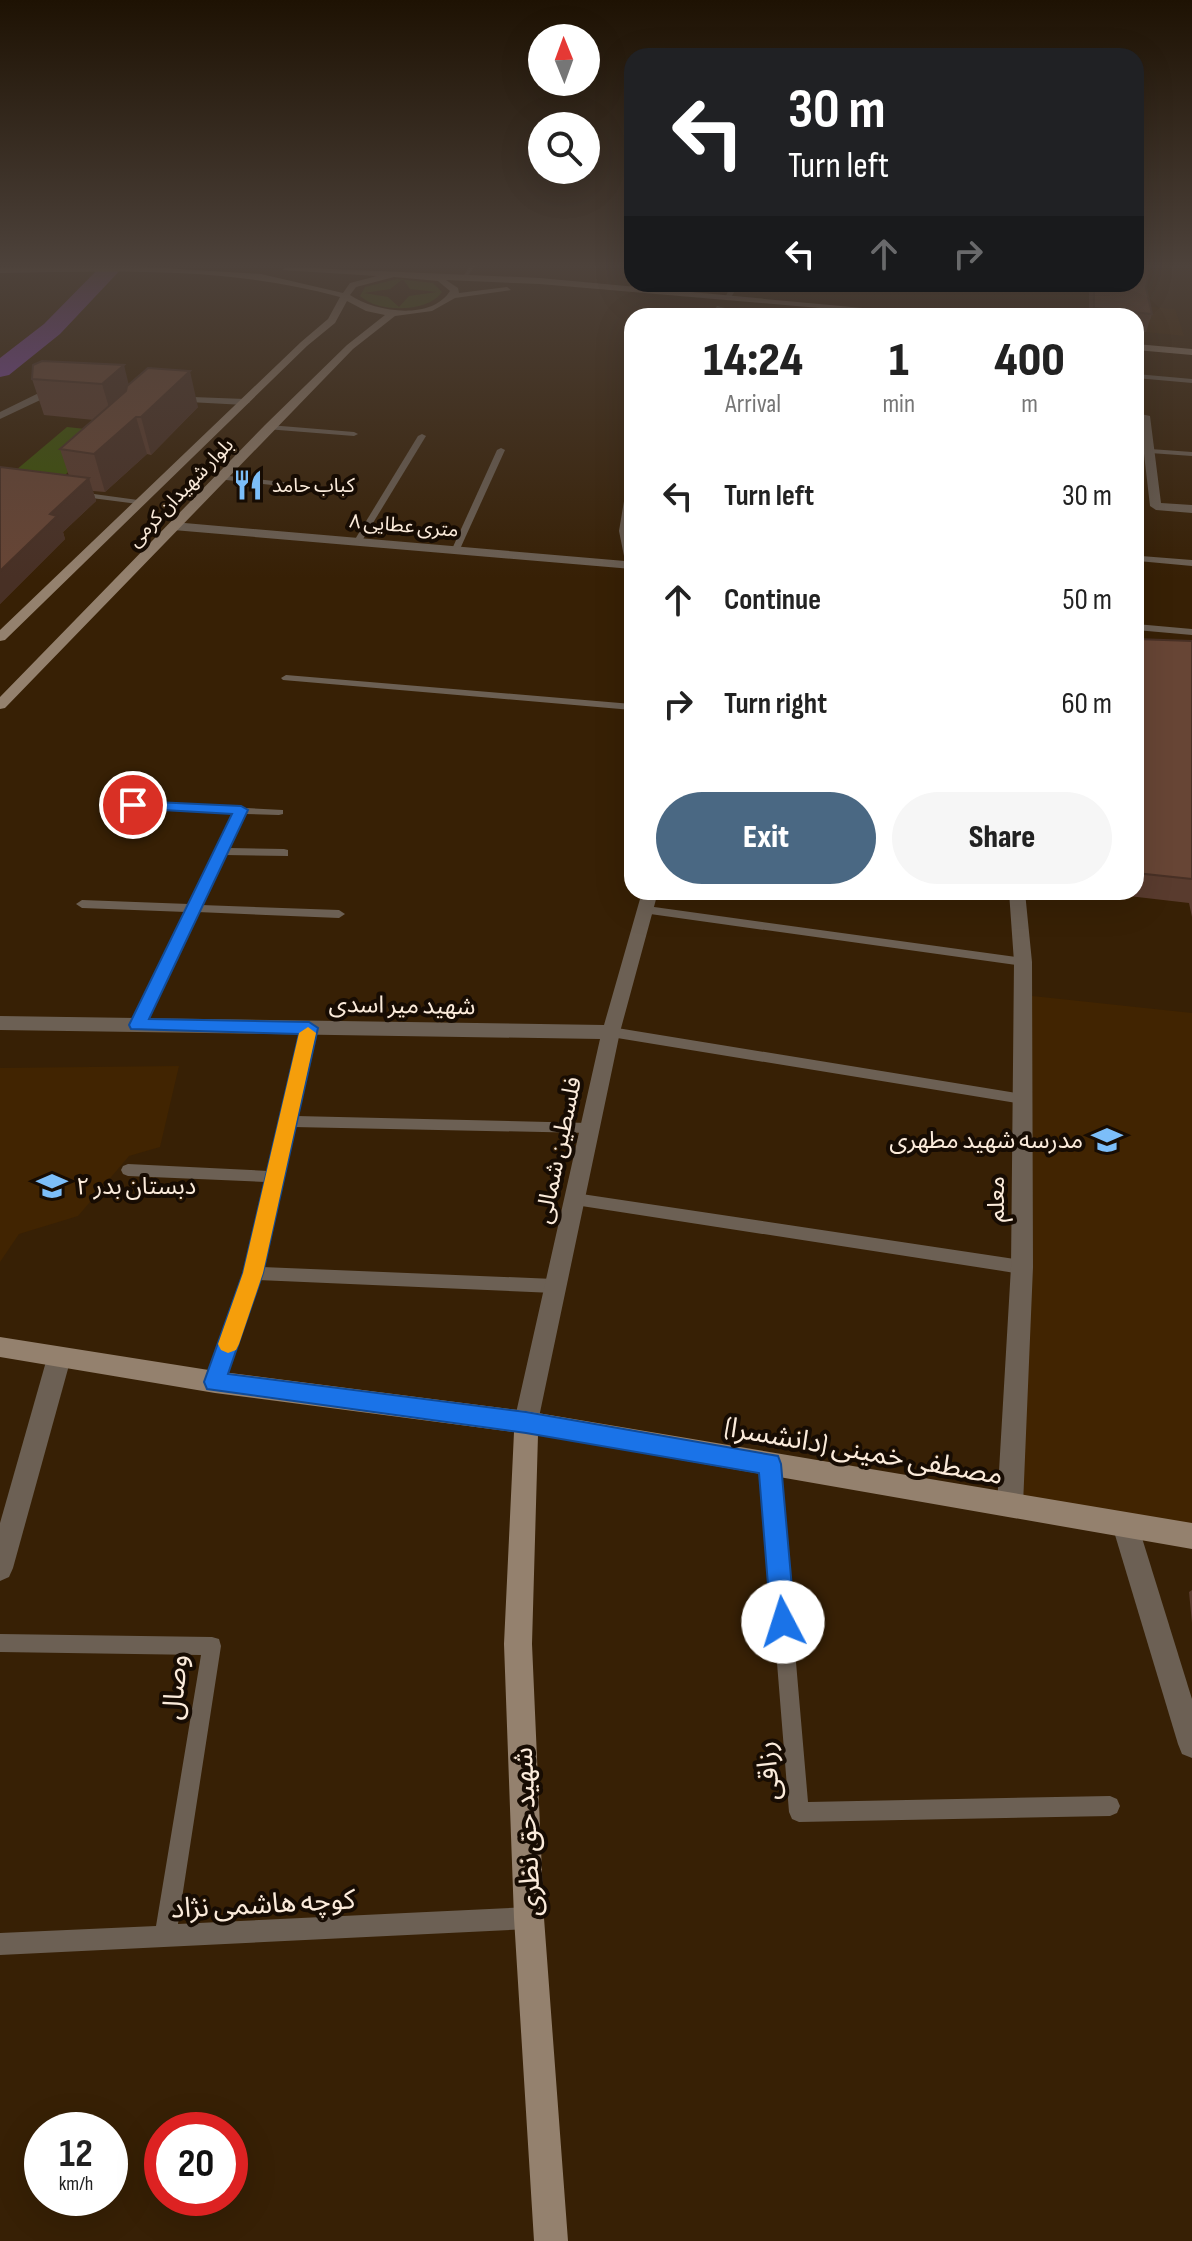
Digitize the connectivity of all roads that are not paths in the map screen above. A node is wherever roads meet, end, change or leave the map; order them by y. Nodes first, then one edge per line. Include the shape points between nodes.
1 (279, 369) edge
2 (328, 369) edge
3 (1144, 377) edge
4 (1192, 381) edge
5 (79, 393) edge
6 (163, 397) edge
7 (245, 402) junction
8 (0, 416) edge
9 (269, 427) junction
10 (1144, 432) edge
11 (354, 434) dead end
12 (422, 436) dead end
13 (501, 450) dead end
14 (1144, 451) edge
15 (1149, 451) junction
16 (1192, 454) edge
17 (220, 477) junction
18 (344, 491) dead end
19 (69, 492) edge
20 (138, 502) junction
21 (1192, 509) edge
22 (173, 526) junction
23 (358, 541) junction
24 (456, 549) junction
25 (1144, 559) edge
26 (1192, 563) edge
27 (624, 564) edge
28 (1144, 628) edge
29 (1192, 632) edge
30 (0, 637) edge
31 (286, 678) dead end
32 (0, 705) edge
33 (624, 706) edge
34 (133, 805) dead end
35 (241, 810) junction
36 (279, 812) dead end
37 (222, 851) junction
38 (284, 853) dead end
39 (1018, 900) edge
40 (649, 901) edge
41 (82, 904) dead end
42 (194, 909) junction
43 (339, 914) dead end
44 (1023, 962) junction
45 (0, 1023) edge
46 (137, 1025) junction
47 (309, 1028) junction
48 (611, 1032) junction
49 (1022, 1099) junction
50 (288, 1121) junction
51 (589, 1128) junction
52 (128, 1170) dead end
53 (275, 1177) junction
54 (575, 1199) junction
55 (1022, 1267) junction
56 (253, 1273) junction
57 (554, 1286) junction
58 (0, 1347) edge
59 (59, 1358) junction
60 (215, 1382) junction
61 (526, 1422) junction
62 (770, 1464) junction
63 (1010, 1505) junction
64 (1125, 1525) junction
65 (1192, 1536) edge
66 (0, 1568) edge
67 (0, 1643) edge
68 (1192, 1744) edge
69 (1110, 1806) dead end
70 (529, 1918) junction
71 (165, 1936) junction
72 (0, 1944) edge
73 (551, 2241) edge

1 - 7 main road, بلوار شهیدان کرمی
2 - 9 main road, بلوار شهیدان کرمی
3 - 4 lane
5 - 8 street via 51,391
6 - 7 street
7 - 20 main road, بلوار شهیدان کرمی
9 - 11 lane
9 - 17 main road, بلوار شهیدان کرمی
10 - 15 street
12 - 23 lane
13 - 24 lane
14 - 15 lane
15 - 16 lane
15 - 21 street via 1156,506
17 - 18 lane
17 - 22 main road, بلوار شهیدان کرمی
19 - 20 lane
20 - 30 main road, بلوار شهیدان کرمی
22 - 23 street, ۸ متری عطایی
22 - 32 main road, بلوار شهیدان کرمی
23 - 24 street, ۸ متری عطایی
24 - 27 street, ۸ متری عطایی
25 - 26 lane
28 - 29 lane
31 - 33 lane
34 - 35 lane
35 - 36 lane
35 - 37 lane
37 - 38 lane
37 - 42 lane
39 - 44 street, معلم
40 - 44 lane
40 - 48 street, فلسطین شمالی
41 - 42 lane
42 - 43 lane
42 - 46 lane
44 - 49 street, معلم
45 - 46 street, شهید میر اسدی
46 - 47 street, شهید میر اسدی
47 - 48 street, شهید میر اسدی
47 - 50 lane
48 - 49 lane
48 - 51 street, فلسطین شمالی
49 - 55 street, معلم
50 - 51 lane
50 - 53 lane
51 - 54 street, فلسطین شمالی
52 - 53 lane
53 - 56 lane
54 - 55 lane
54 - 57 street, فلسطین شمالی
55 - 63 street, معلم
56 - 57 lane
56 - 60 lane
57 - 61 street, فلسطین شمالی
58 - 59 main road, مصطفی خمینی (دانشسرا)
59 - 60 main road, مصطفی خمینی (دانشسرا)
59 - 66 street
60 - 61 main road, مصطفی خمینی (دانشسرا)
61 - 62 main road, مصطفی خمینی (دانشسرا)
61 - 70 main road, شهید حق نظری via 518,1644
62 - 63 main road, مصطفی خمینی (دانشسرا)
62 - 69 lane, رزاقی via 799,1812
63 - 64 main road, مصطفی خمینی (دانشسرا)
64 - 65 main road, مصطفی خمینی (دانشسرا)
64 - 68 street
67 - 71 lane, وصال via 212,1646
70 - 71 lane, کوچه هاشمی نژاد
70 - 73 main road, شهید حق نظری
71 - 72 lane, کوچه هاشمی نژاد

